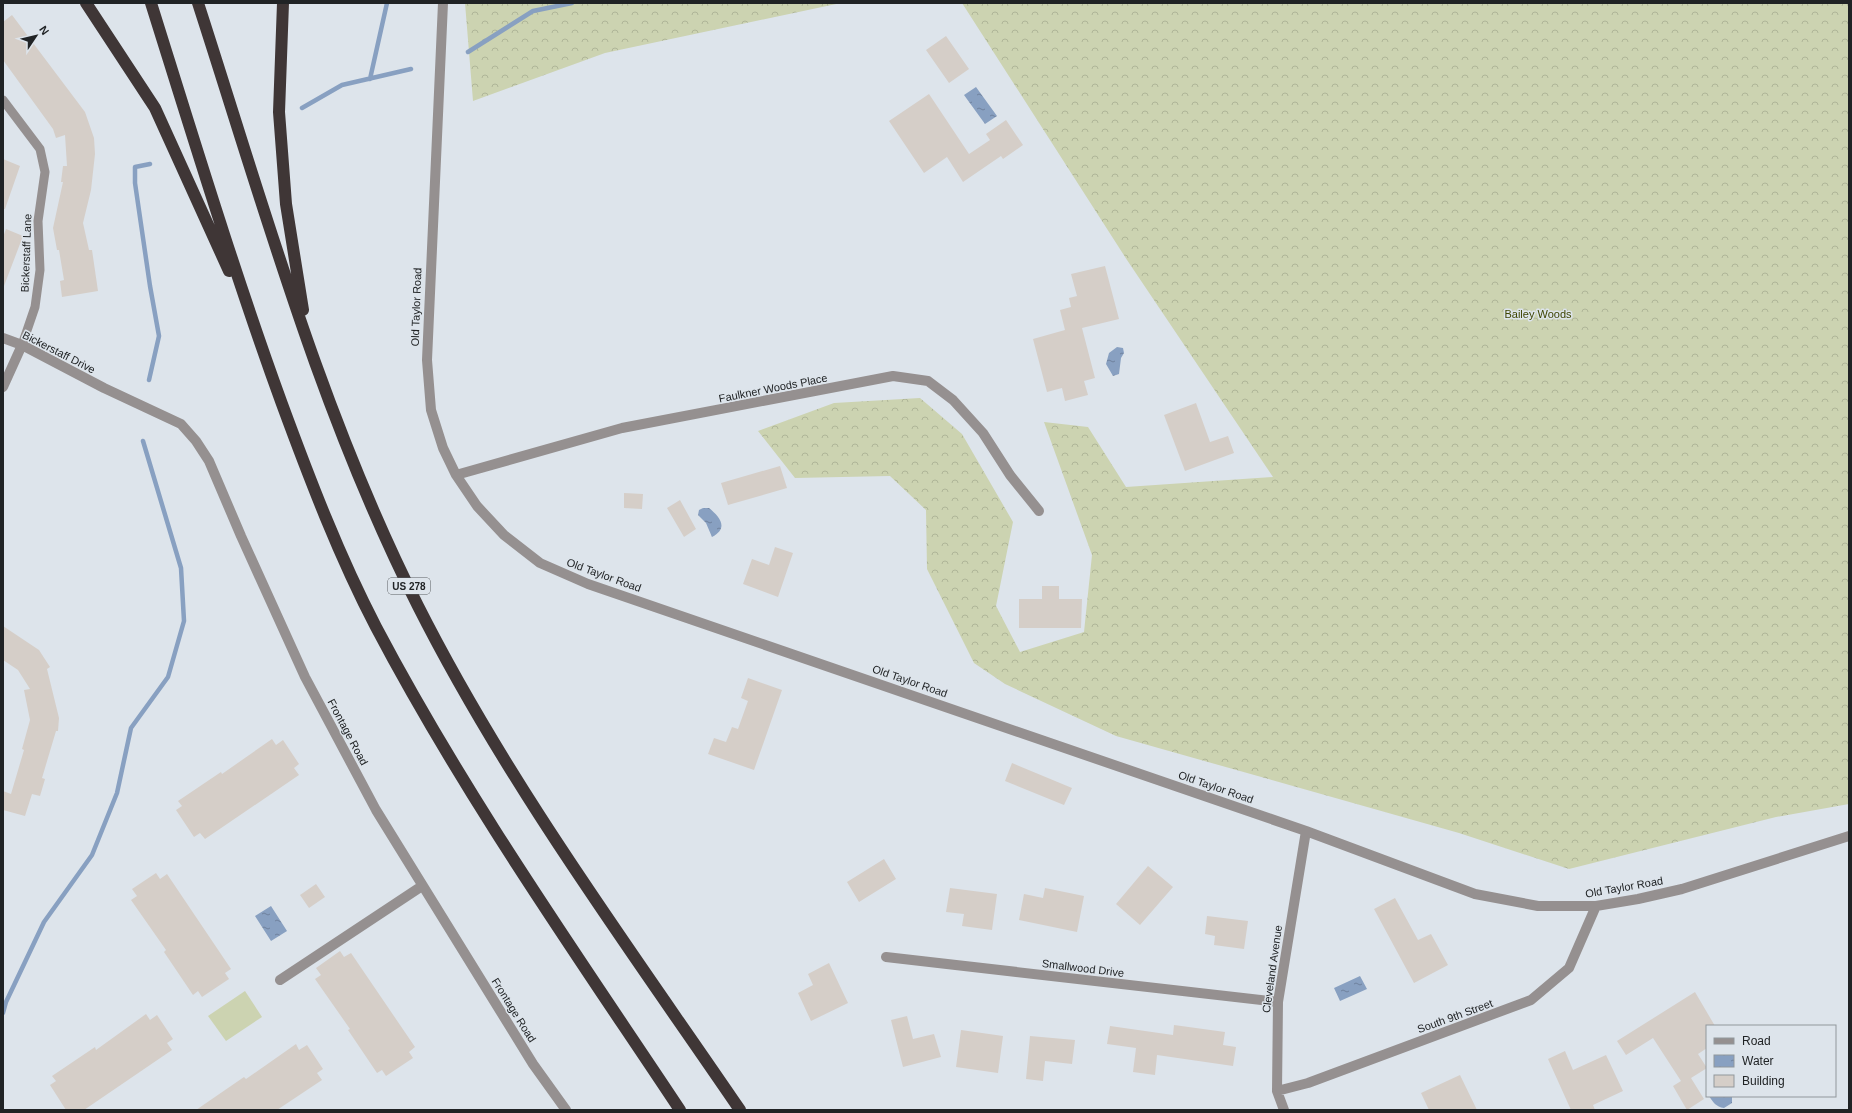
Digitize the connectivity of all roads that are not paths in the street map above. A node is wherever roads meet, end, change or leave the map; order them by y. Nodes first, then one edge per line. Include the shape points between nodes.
1 (86, 3) edge
2 (151, 3) edge
3 (198, 3) edge
4 (283, 3) edge
5 (443, 3) edge
6 (3, 100) edge
7 (252, 321) junction
8 (3, 338) edge
9 (22, 346) junction
10 (310, 350) junction
11 (3, 387) edge
12 (104, 388) joint
13 (456, 474) junction
14 (1039, 511) dead end
15 (1306, 831) junction
16 (1849, 836) edge
17 (422, 886) junction
18 (1596, 906) junction
19 (886, 957) dead end
20 (280, 980) dead end
21 (1278, 1002) junction
22 (1277, 1091) junction
23 (566, 1110) edge
24 (680, 1110) edge
25 (740, 1110) edge
26 (1284, 1110) edge

1 - 7 highway via 155,108
2 - 7 highway
3 - 10 highway, US 278
4 - 10 highway via 279,112 285,196
5 - 13 street, Old Taylor Road via 426,360 431,410 443,448
6 - 9 lane, Bickerstaff Lane via 40,149 45,172 38,221 40,270 35,307
7 - 24 highway via 317,498 375,625 453,763 523,874
8 - 9 street, Bickerstaff Drive
9 - 11 street
9 - 12 street, Bickerstaff Drive
10 - 25 highway, US 278 via 356,471 418,606 489,735 591,893
12 - 17 street, Frontage Road via 181,424 209,461 305,676 376,810
13 - 14 street, Faulkner Woods Place via 622,428 893,376 928,381 953,400 983,433 1010,475
13 - 15 street, Old Taylor Road via 477,506 504,535 540,563 588,584
15 - 18 street, Old Taylor Road via 1474,894 1538,906
15 - 21 street, Cleveland Avenue
16 - 18 street, Old Taylor Road via 1682,889
17 - 20 street
17 - 23 street, Frontage Road via 533,1064
18 - 22 street, South 9th Street via 1569,968 1531,1000 1308,1083
19 - 21 street, Smallwood Drive
21 - 22 street, Cleveland Avenue
22 - 26 street, Cleveland Avenue

